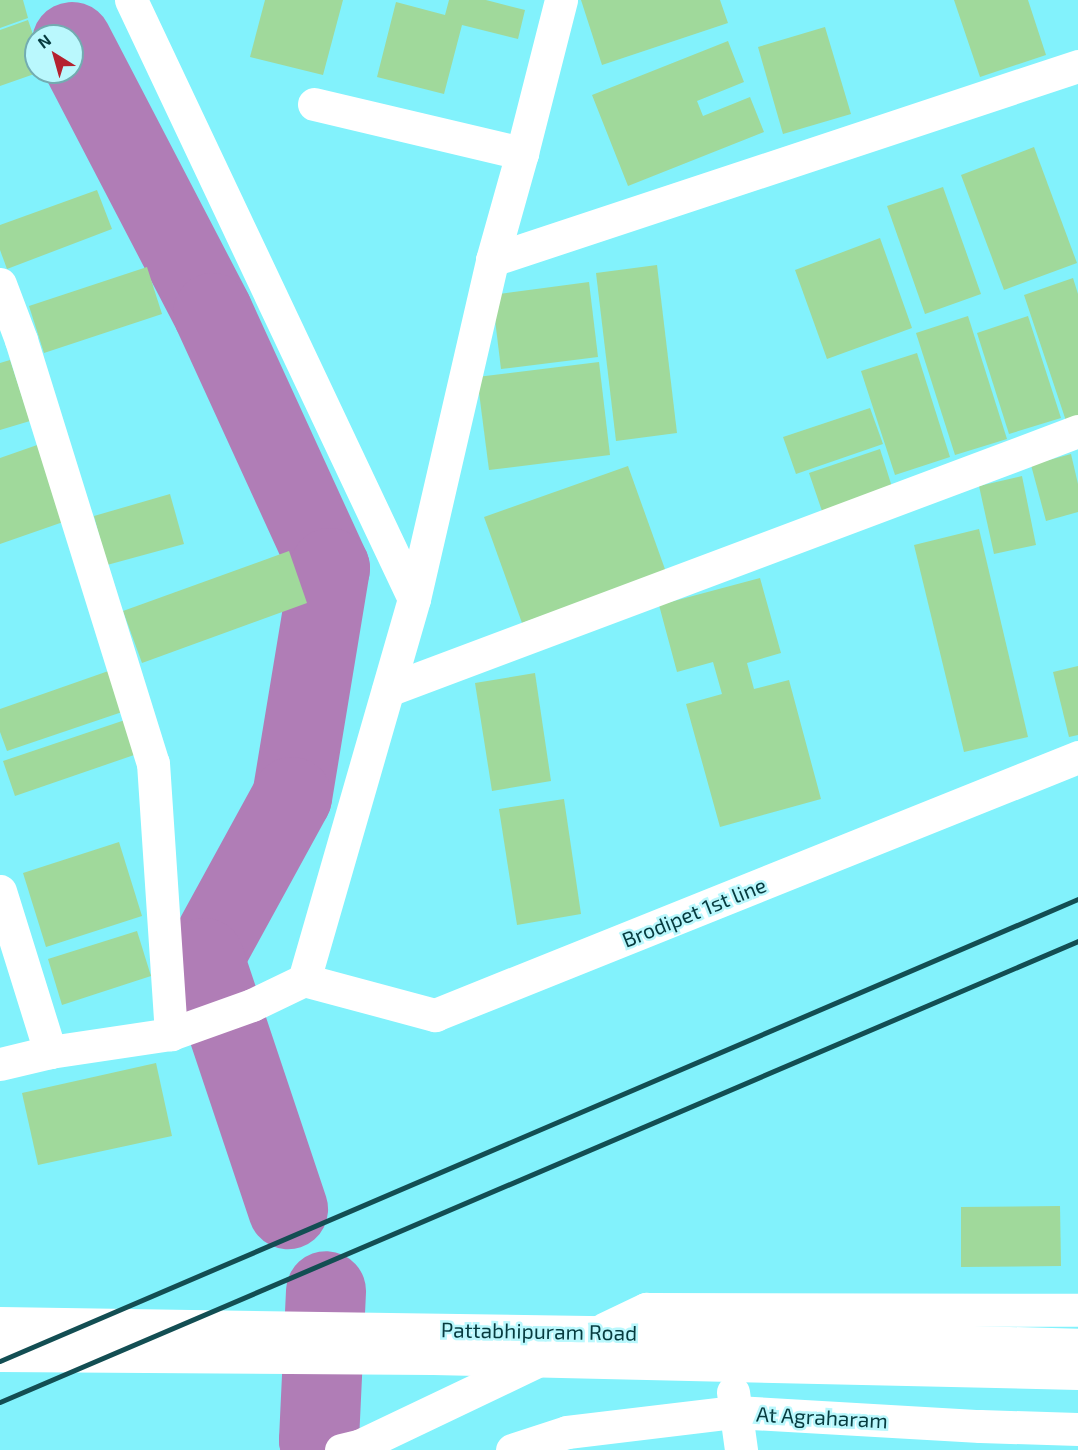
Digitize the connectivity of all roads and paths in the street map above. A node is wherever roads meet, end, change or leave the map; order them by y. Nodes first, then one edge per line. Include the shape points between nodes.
1 (131, 0) edge
2 (561, 0) edge
3 (1078, 66) edge
4 (314, 104) dead end
5 (522, 153) junction
6 (492, 260) junction
7 (0, 284) edge
8 (10, 344) edge
9 (1078, 431) edge
10 (414, 599) junction
11 (388, 690) junction
12 (1078, 757) edge
13 (0, 891) edge
14 (304, 980) junction
15 (171, 1034) junction
16 (50, 1052) junction
17 (0, 1064) edge
18 (728, 1309) junction
19 (1078, 1310) edge
20 (0, 1323) edge
21 (1078, 1345) edge
22 (0, 1355) edge
23 (1078, 1373) edge
24 (735, 1412) junction
25 (1078, 1429) edge
26 (982, 1438) edge
27 (569, 1441) edge
28 (350, 1448) edge
29 (512, 1450) edge
30 (741, 1450) edge

1 - 10 street
2 - 5 street
3 - 6 street
4 - 5 street
5 - 6 street
6 - 10 street
7 - 8 street
8 - 15 street via 153,763
9 - 11 street
10 - 11 street
11 - 14 street
12 - 14 street, Brodipet 1st line via 435,1016
13 - 16 street
14 - 15 street via 252,1005
15 - 16 street
16 - 17 street
18 - 19 street
18 - 24 street
18 - 28 street via 646,1309
20 - 21 street, Pattabhipuram Road via 642,1333
22 - 23 street, Pattabhipuram Road via 434,1358
24 - 26 street, At Agraharam
24 - 27 street, At Agraharam
24 - 30 street
25 - 26 street, At Agraharam
27 - 29 street, At Agraharam

